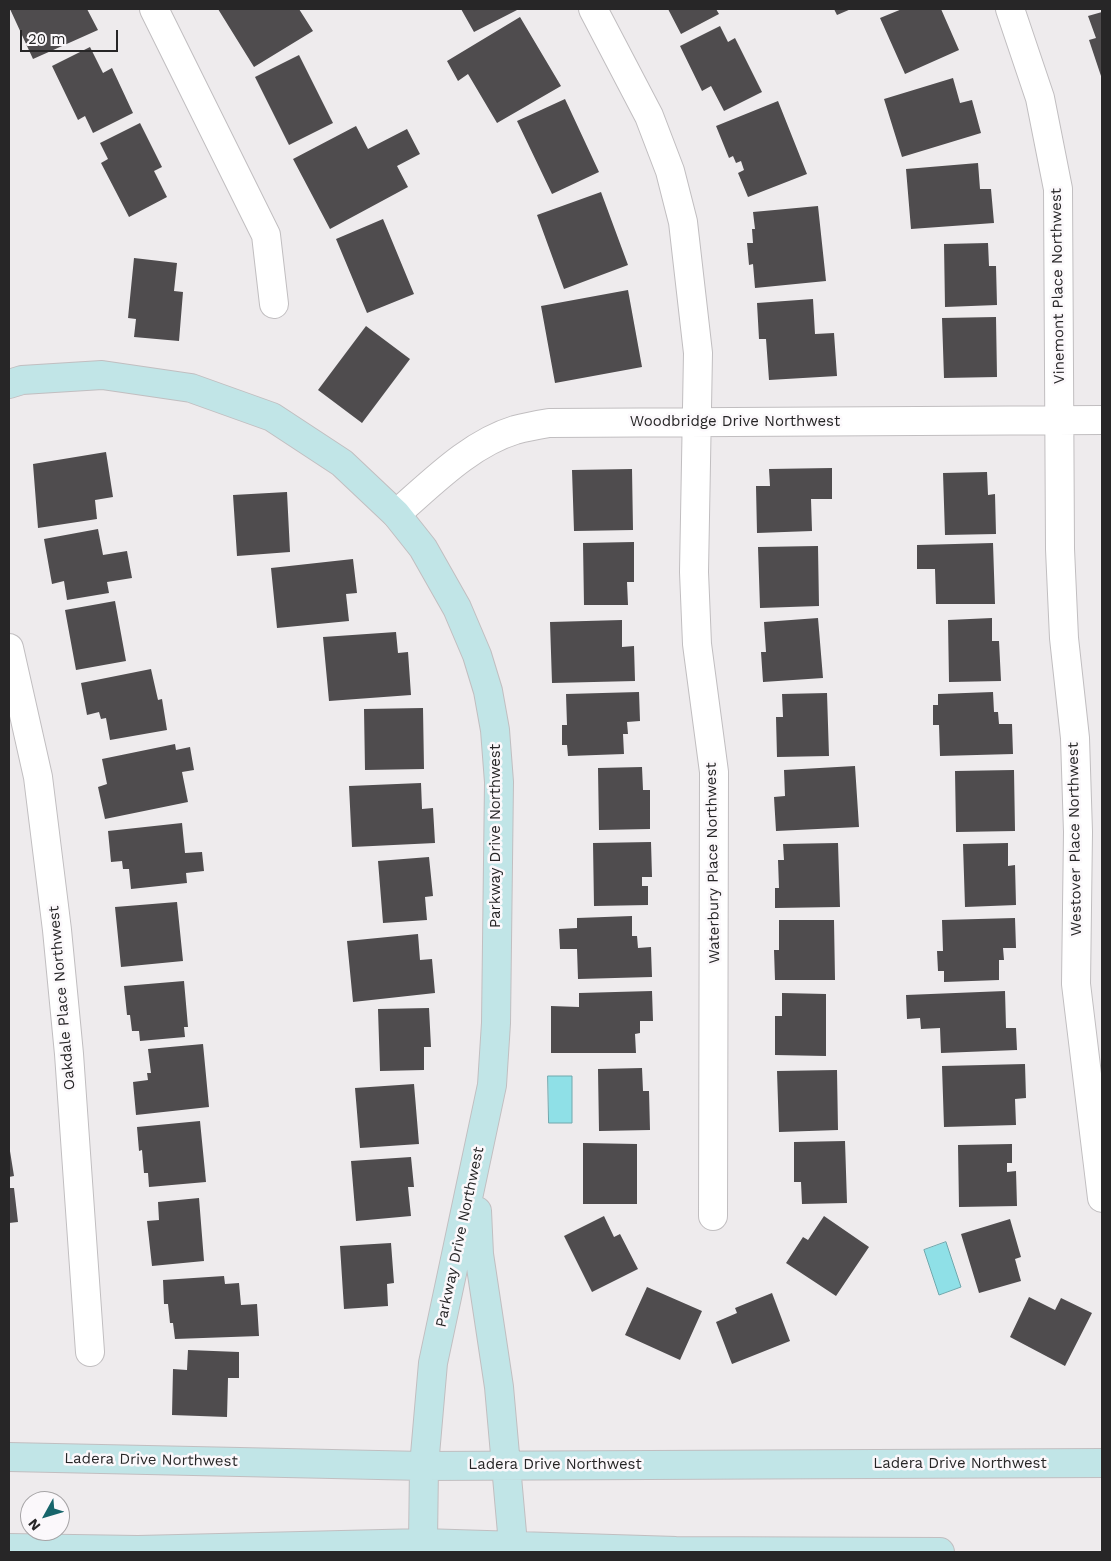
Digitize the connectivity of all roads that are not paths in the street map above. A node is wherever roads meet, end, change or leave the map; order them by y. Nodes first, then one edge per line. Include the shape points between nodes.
1 (154, 9) edge
2 (593, 9) edge
3 (1010, 9) edge
4 (274, 304) dead end
5 (9, 384) edge
6 (1061, 420) junction
7 (1102, 420) edge
8 (696, 421) junction
9 (396, 514) junction
10 (9, 648) edge
11 (476, 1166) junction
12 (1102, 1198) edge
13 (713, 1216) dead end
14 (90, 1352) dead end
15 (9, 1457) edge
16 (1102, 1464) edge
17 (424, 1466) junction
18 (505, 1466) junction
19 (423, 1543) junction
20 (513, 1544) junction
21 (9, 1548) edge
22 (940, 1552) edge

1 - 4 street via 266,235
2 - 8 street, Waterbury Place Northwest via 649,116 670,171 683,222 698,353
3 - 6 street, Vinemont Place Northwest via 1040,98 1058,189
5 - 9 main road, Parkway Drive Northwest via 22,380 102,375 191,388 272,417 342,463
6 - 7 street, Woodbridge Drive Northwest
6 - 8 street, Woodbridge Drive Northwest
6 - 12 street, Westover Place Northwest via 1060,549 1064,638 1075,738 1078,832 1076,984
8 - 9 street, Woodbridge Drive Northwest via 549,423 514,430 483,445 452,466
8 - 13 street, Waterbury Place Northwest via 694,572 697,644 714,772
9 - 11 main road, Parkway Drive Northwest via 422,548 457,608 482,673 496,730 499,782 496,1023 492,1086
10 - 14 street, Oakdale Place Northwest via 38,777 57,930
11 - 17 main road, Parkway Drive Northwest via 433,1364
11 - 18 main road via 479,1254 499,1387
15 - 17 main road, Ladera Drive Northwest
16 - 18 main road, Ladera Drive Northwest
17 - 18 main road, Ladera Drive Northwest
17 - 19 main road, Parkway Drive Northwest
18 - 20 main road
19 - 20 main road
19 - 21 main road via 138,1550
20 - 22 main road via 676,1551

